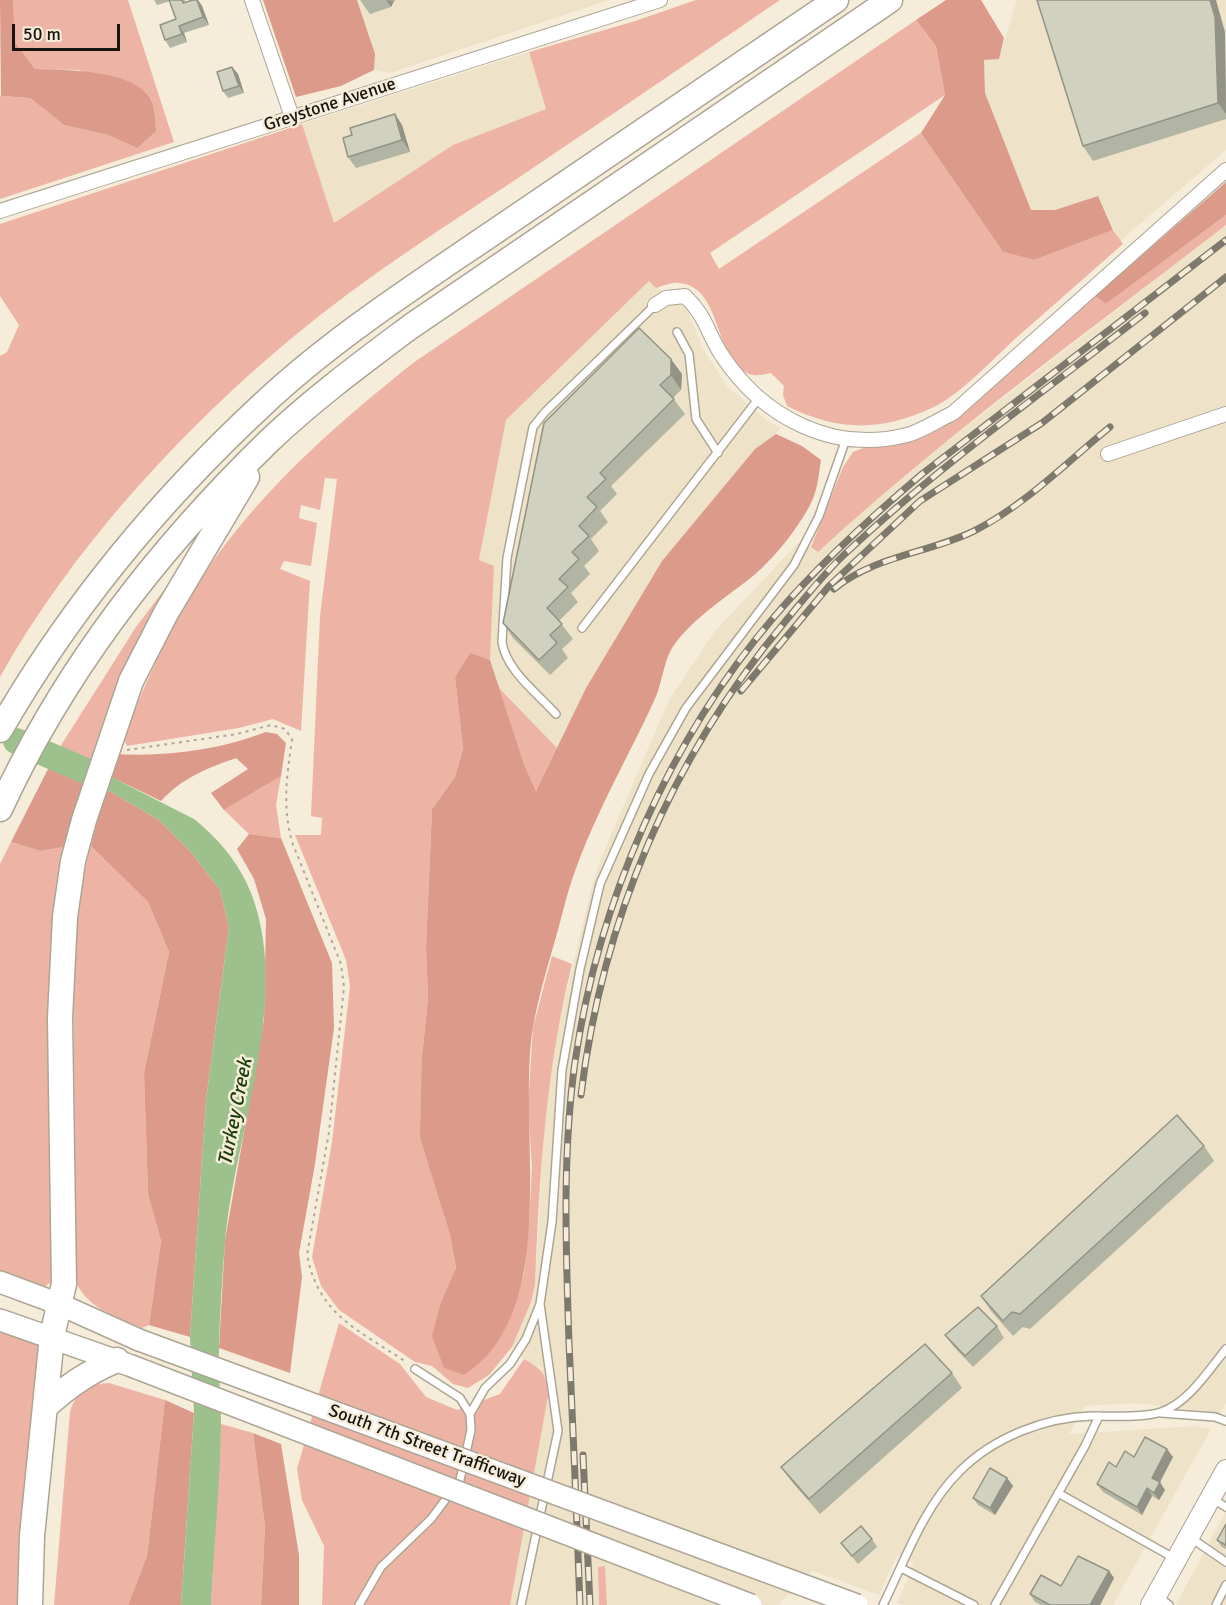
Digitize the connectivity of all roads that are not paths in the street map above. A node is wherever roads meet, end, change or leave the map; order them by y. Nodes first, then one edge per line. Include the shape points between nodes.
1 (252, 0) edge
2 (660, 0) edge
3 (836, 0) edge
4 (890, 0) edge
5 (635, 4) edge
6 (292, 117) junction
7 (1226, 170) edge
8 (0, 211) edge
9 (655, 305) joint
10 (677, 332) dead end
11 (759, 398) junction
12 (1226, 414) edge
13 (846, 439) junction
14 (270, 440) junction
15 (718, 453) junction
16 (1108, 454) dead end
17 (582, 628) dead end
18 (556, 714) dead end
19 (0, 730) edge
20 (0, 809) edge
21 (0, 1282) edge
22 (59, 1304) junction
23 (540, 1304) junction
24 (0, 1320) edge
25 (51, 1336) junction
26 (1226, 1349) edge
27 (123, 1363) junction
28 (416, 1369) road end
29 (45, 1407) junction
30 (1161, 1413) junction
31 (470, 1414) junction
32 (1099, 1416) junction
33 (1226, 1421) edge
34 (1225, 1474) edge
35 (1058, 1493) junction
36 (1218, 1503) edge
37 (1190, 1537) junction
38 (1177, 1560) junction
39 (1226, 1562) edge
40 (901, 1568) junction
41 (1226, 1585) edge
42 (1159, 1602) edge
43 (30, 1605) edge
44 (359, 1605) edge
45 (521, 1605) edge
46 (751, 1605) edge
47 (857, 1605) edge
48 (883, 1605) edge
49 (974, 1605) edge
50 (995, 1605) edge
51 (1216, 1605) edge

1 - 6 street
2 - 5 street, Greystone Avenue
3 - 19 highway via 379,311 261,406 201,467 69,620
4 - 14 highway via 410,327 344,376
5 - 6 street, Greystone Avenue
6 - 8 street, Greystone Avenue
7 - 13 street via 952,412 908,435
9 - 11 street via 666,298 685,296 700,311 720,353
9 - 18 lane via 533,427 507,558 502,642 511,665
10 - 15 lane via 689,354 696,419
11 - 13 street via 808,430
11 - 15 lane
12 - 16 street
13 - 23 lane via 819,516 794,565 686,708 649,774 600,884 562,1071 552,1222
14 - 20 highway via 200,511 124,602 41,730
14 - 22 highway via 171,604 130,681 84,819 74,861 61,964 64,1284
15 - 17 lane
21 - 22 main road, South 7th Street Trafficway
22 - 25 highway
22 - 47 main road, South 7th Street Trafficway, bridge via 139,1340
23 - 31 lane via 526,1339 510,1364 485,1388
23 - 45 lane via 558,1431
24 - 25 main road, South 7th Street Trafficway
25 - 27 main road, South 7th Street Trafficway
25 - 29 highway
26 - 30 lane via 1183,1399
27 - 29 highway via 72,1382
27 - 46 main road, South 7th Street Trafficway, bridge
28 - 31 lane via 460,1398
29 - 43 highway via 32,1536
30 - 32 lane
30 - 33 lane
31 - 44 lane via 471,1430 460,1480 431,1519 381,1567
32 - 35 lane
32 - 40 lane via 1042,1423 990,1448 961,1469 943,1490
34 - 36 main road
35 - 38 lane
35 - 50 lane
36 - 37 main road
37 - 38 main road
37 - 39 lane
38 - 42 main road
40 - 48 lane
40 - 49 lane
41 - 51 lane

